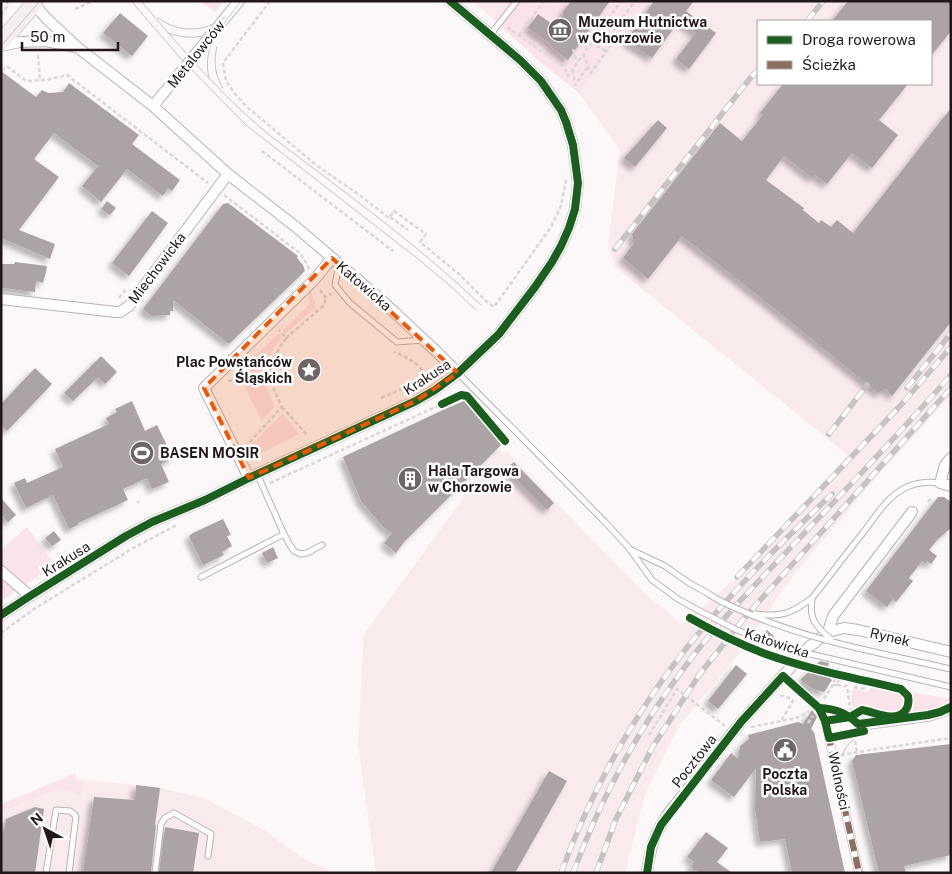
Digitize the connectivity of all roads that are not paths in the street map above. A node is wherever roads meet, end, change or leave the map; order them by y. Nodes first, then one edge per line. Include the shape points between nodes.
1 (239, 1) edge
2 (450, 1) edge
3 (517, 1) edge
4 (33, 3) edge
5 (490, 35) junction
6 (1, 42) edge
7 (1, 46) edge
8 (77, 47) junction
9 (153, 106) junction
10 (228, 174) junction
11 (336, 261) junction
12 (1, 299) edge
13 (424, 340) junction
14 (458, 374) junction
15 (951, 458) edge
16 (253, 476) junction
17 (946, 485) edge
18 (912, 512) dead end
19 (284, 534) junction
20 (322, 545) dead end
21 (629, 548) junction
22 (1, 571) edge
23 (201, 577) dead end
24 (30, 596) junction
25 (812, 598) junction
26 (747, 613) junction
27 (1, 615) edge
28 (831, 636) junction
29 (951, 652) edge
30 (951, 669) edge
31 (783, 676) junction
32 (951, 687) edge
33 (864, 731) dead end
34 (829, 738) junction
35 (208, 856) dead end
36 (46, 873) edge
37 (69, 873) edge
38 (155, 873) edge
39 (647, 873) edge
40 (859, 873) edge

1 - 9 street, Metalowców
2 - 5 street, Krakusa
3 - 5 lane
4 - 6 main road
4 - 8 street, Katowicka
5 - 14 street, Krakusa via 531,70 561,110 573,145 578,183 571,222 552,262 504,328
7 - 8 street, Katowicka via 46,41
8 - 9 street, Katowicka
9 - 10 street, Katowicka
10 - 11 street, Katowicka
10 - 12 street, Miechowicka via 128,306 120,312
11 - 13 street, Katowicka
11 - 13 lane via 335,286 350,302 397,342
11 - 16 street via 204,388
13 - 14 street, Katowicka
14 - 16 street, Krakusa via 416,401
14 - 21 lane, Katowicka
15 - 17 street via 945,465
16 - 19 lane via 263,487
16 - 24 street, Krakusa via 140,528
17 - 25 lane via 927,482 907,487 896,494
18 - 28 street via 833,616
19 - 20 lane via 294,551 301,554
19 - 23 lane
21 - 26 lane, Katowicka, bridge
21 - 32 lane, Katowicka, bridge via 652,580 696,610 737,630 789,649
22 - 24 street
24 - 27 street, Krakusa
25 - 26 lane, bridge via 798,609 784,614
25 - 28 lane, bridge via 811,608 818,629
26 - 28 lane, Katowicka, bridge via 795,631
28 - 29 street, Rynek via 844,628
28 - 30 lane, Katowicka, bridge
28 - 31 street, Pocztowa via 809,647
31 - 34 street, Wolności via 818,708 826,721
31 - 39 street, Pocztowa via 660,825 651,847
33 - 34 street
34 - 40 street, Wolności
35 - 38 lane via 211,834 174,813 161,824
36 - 37 lane via 56,810 70,811 76,816

